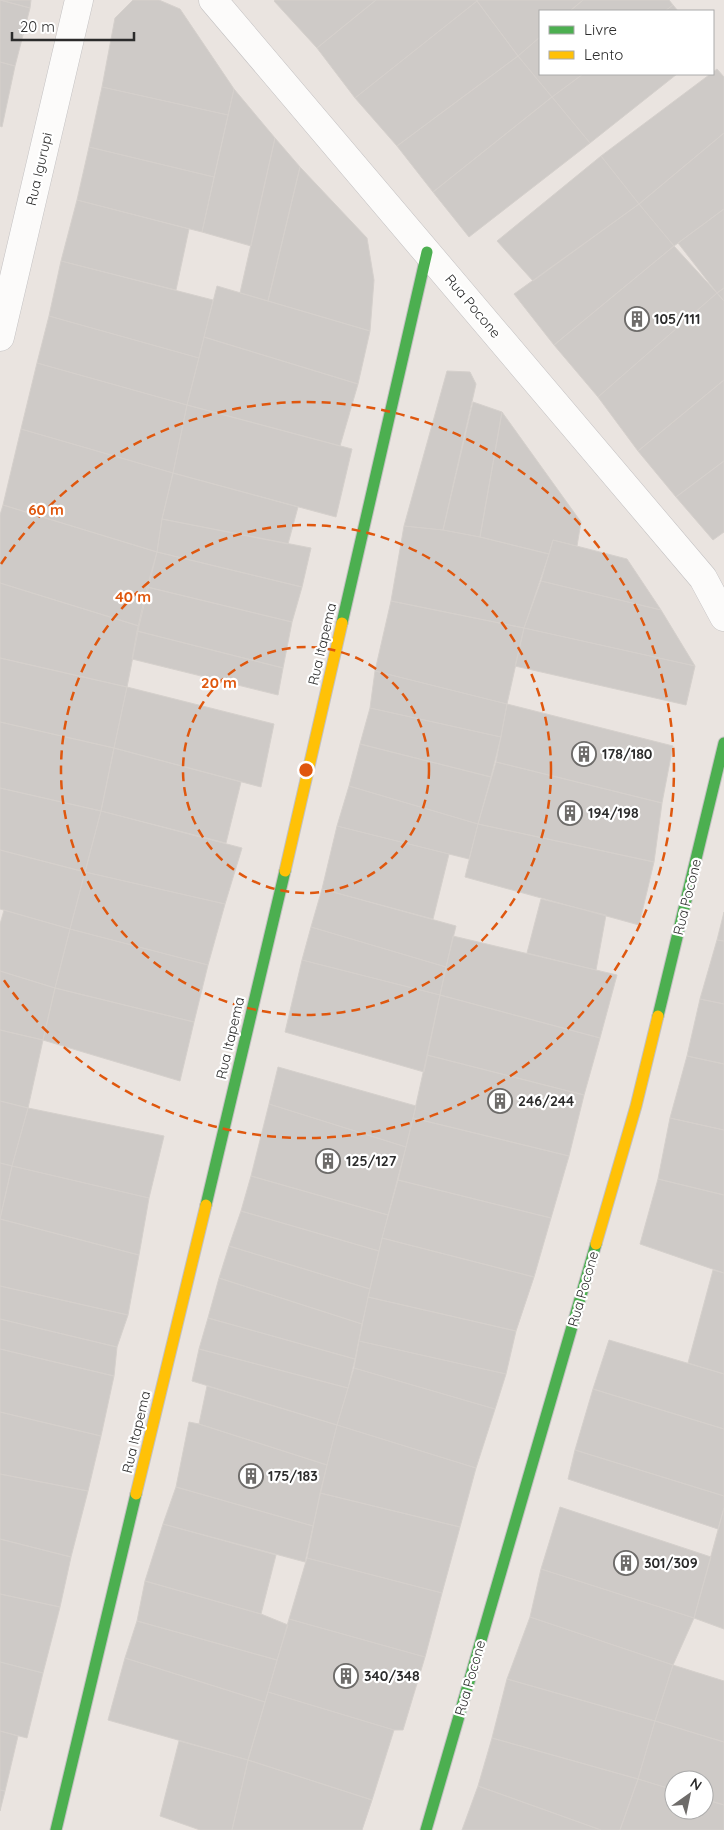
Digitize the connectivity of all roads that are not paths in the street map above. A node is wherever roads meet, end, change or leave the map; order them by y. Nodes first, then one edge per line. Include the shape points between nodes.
1 (79, 0) edge
2 (213, 0) edge
3 (427, 252) junction
4 (0, 337) edge
5 (724, 617) edge
6 (724, 743) edge
7 (56, 1830) edge
8 (426, 1830) edge

1 - 4 street, Rua Igurupi
2 - 3 street, Rua Pocone
3 - 5 street, Rua Pocone via 702,578
3 - 7 street, Rua Itapema via 277,905
6 - 8 street, Rua Pocone via 636,1106

